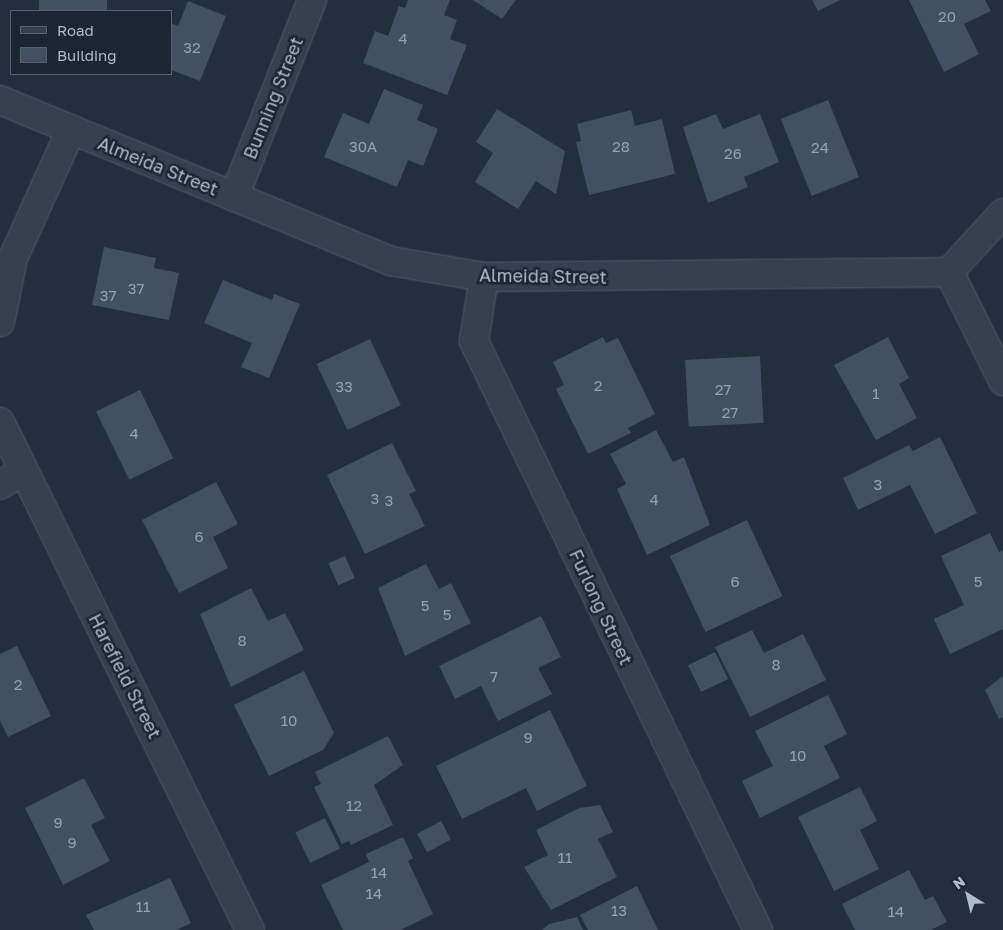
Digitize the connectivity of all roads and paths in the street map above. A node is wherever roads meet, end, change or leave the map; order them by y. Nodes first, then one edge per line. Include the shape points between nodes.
1 (312, 0) edge
2 (0, 100) edge
3 (70, 130) junction
4 (234, 197) junction
5 (1003, 213) edge
6 (949, 272) junction
7 (484, 277) junction
8 (0, 322) edge
9 (1003, 381) edge
10 (0, 422) edge
11 (11, 479) edge
12 (250, 930) edge
13 (758, 930) edge

1 - 4 street, Bunning Street
2 - 3 street, Almeida Street
3 - 4 street, Almeida Street
3 - 8 street via 13,258
4 - 7 street, Almeida Street via 390,261
5 - 6 street
6 - 7 street, Almeida Street
6 - 9 street
7 - 13 street, Furlong Street via 474,341
10 - 11 street, Harefield Street
11 - 12 street, Harefield Street

